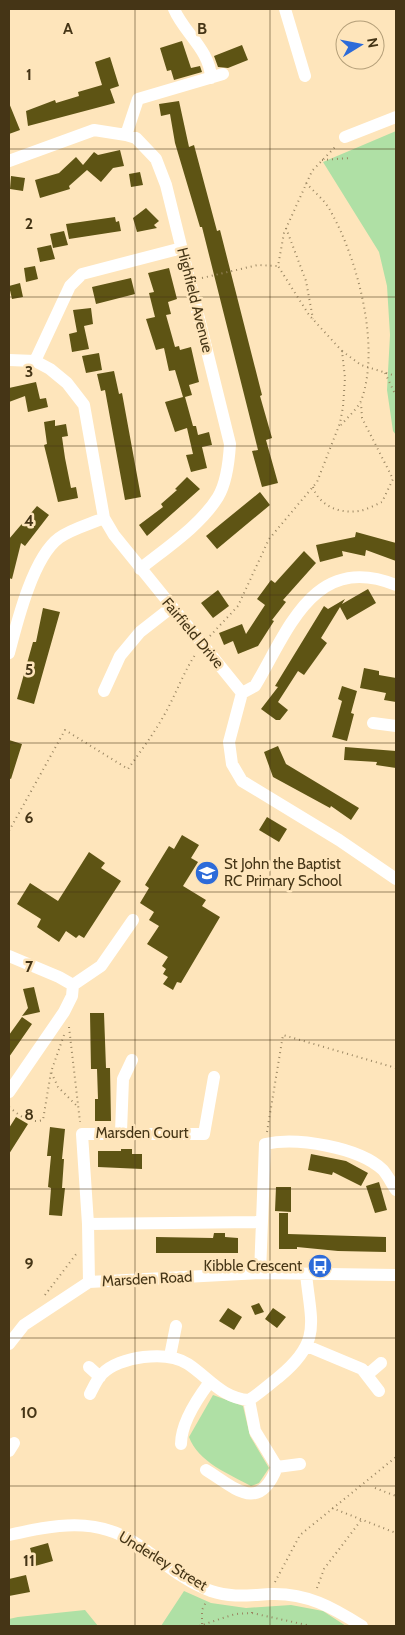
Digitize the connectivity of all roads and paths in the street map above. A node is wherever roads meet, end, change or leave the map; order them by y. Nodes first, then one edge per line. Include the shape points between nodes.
1 (174, 9) edge
2 (285, 9) edge
3 (305, 76) dead end
4 (396, 117) edge
5 (126, 135) junction
6 (345, 137) joint
7 (350, 158) dead end
8 (322, 160) junction
9 (9, 161) edge
10 (306, 183) junction
11 (286, 228) junction
12 (182, 248) junction
13 (278, 266) junction
14 (190, 281) junction
15 (313, 320) junction
16 (342, 351) junction
17 (9, 360) edge
18 (35, 361) junction
19 (368, 368) junction
20 (385, 373) junction
21 (396, 376) edge
22 (396, 396) edge
23 (361, 400) junction
24 (339, 427) junction
25 (313, 488) junction
26 (104, 518) junction
27 (140, 569) junction
28 (396, 585) edge
29 (172, 607) junction
30 (202, 643) junction
31 (9, 653) edge
32 (104, 691) dead end
33 (242, 693) junction
34 (373, 723) dead end
35 (396, 726) edge
36 (9, 831) edge
37 (396, 879) edge
38 (133, 920) dead end
39 (9, 956) edge
40 (73, 985) junction
41 (132, 1060) dead end
42 (396, 1068) edge
43 (52, 1072) junction
44 (214, 1076) dead end
45 (9, 1092) edge
46 (77, 1106) junction
47 (9, 1107) edge
48 (121, 1132) junction
49 (82, 1134) junction
50 (265, 1144) junction
51 (396, 1190) edge
52 (262, 1222) junction
53 (88, 1224) junction
54 (76, 1253) dead end
55 (260, 1273) junction
56 (306, 1274) junction
57 (396, 1276) edge
58 (89, 1282) junction
59 (41, 1301) dead end
60 (176, 1326) dead end
61 (9, 1344) edge
62 (308, 1346) junction
63 (170, 1356) junction
64 (381, 1363) dead end
65 (89, 1367) dead end
66 (367, 1375) junction
67 (100, 1377) junction
68 (209, 1383) junction
69 (379, 1391) dead end
70 (90, 1394) dead end
71 (249, 1400) junction
72 (180, 1444) dead end
73 (396, 1457) edge
74 (300, 1464) dead end
75 (278, 1467) junction
76 (206, 1470) dead end
77 (375, 1488) dead end
78 (396, 1496) edge
79 (332, 1508) junction
80 (362, 1519) junction
81 (396, 1533) edge
82 (9, 1535) edge
83 (211, 1591) junction
84 (270, 1594) junction
85 (251, 1596) junction
86 (313, 1599) junction
87 (252, 1614) junction
88 (201, 1626) edge
89 (311, 1626) edge
90 (362, 1626) edge

1 - 5 street via 217,76 138,100
2 - 3 street
4 - 6 street
5 - 9 street, Highfield Avenue via 94,130
5 - 12 street, Highfield Avenue via 136,138 156,158
6 - 8 path
7 - 8 path
8 - 10 path
10 - 11 path
10 - 19 path via 331,210 352,257 365,316
11 - 13 path
11 - 15 path via 306,282
12 - 14 street, Highfield Avenue
12 - 18 street via 82,274 70,286
13 - 14 path via 258,265
13 - 15 path
14 - 27 street, Highfield Avenue via 230,444 228,468 218,497 201,517
15 - 16 path
16 - 19 path
16 - 24 path via 346,378
17 - 18 street, Fairfield Drive
18 - 26 street, Fairfield Drive via 67,383 84,405
19 - 20 path
19 - 23 path
20 - 21 path
20 - 22 path
23 - 24 path
23 - 25 path via 362,418 393,479 382,502 359,511 330,508 316,497
24 - 25 path
25 - 30 path via 270,539 238,606
26 - 27 street, Fairfield Drive
26 - 31 street via 58,538 39,563 24,598
27 - 29 street, Fairfield Drive
28 - 33 street via 356,576 326,585 306,601 255,686
29 - 30 street, Fairfield Drive
29 - 32 street via 140,632 120,656
30 - 33 street, Fairfield Drive
30 - 36 path via 184,671 180,686 162,719 128,769 65,730
33 - 37 street via 229,742 232,764 242,781
34 - 35 street
38 - 40 street via 101,966
39 - 40 street
40 - 45 street via 72,996 64,1012
41 - 48 street via 123,1080
42 - 50 path via 283,1034
43 - 46 path via 58,1087
43 - 46 path via 69,1021
43 - 47 path via 42,1120 35,1122 22,1118
44 - 48 street, Marsden Court via 204,1134
46 - 49 path
48 - 49 street, Marsden Court
49 - 53 street
50 - 51 street via 278,1141 328,1146 365,1157 384,1171
50 - 52 street
52 - 53 street
52 - 55 street
53 - 58 street
54 - 59 path
55 - 56 street, Marsden Road
55 - 58 street, Marsden Road
56 - 57 street, Marsden Road
56 - 62 street via 311,1324
58 - 61 street, Marsden Road via 24,1325
60 - 63 street
62 - 66 street via 353,1364
62 - 71 street via 295,1364
63 - 67 street via 129,1360
63 - 68 street via 188,1364
64 - 66 street
65 - 67 street
66 - 69 street
67 - 70 street
68 - 71 street via 228,1395
68 - 72 street via 198,1399
71 - 75 street via 255,1431
73 - 79 path
74 - 75 street
75 - 76 street via 266,1487 245,1495
77 - 78 path
79 - 80 path
79 - 84 path via 300,1535
80 - 81 path
80 - 86 path via 324,1569
82 - 83 street, Underley Street via 54,1525 100,1527 136,1543 167,1566
83 - 85 street, Underley Street via 229,1596
83 - 88 path via 202,1610
84 - 85 street, Underley Street
84 - 86 street, Underley Street
85 - 87 path
86 - 90 street, Underley Street
87 - 88 path via 235,1614
87 - 89 path

